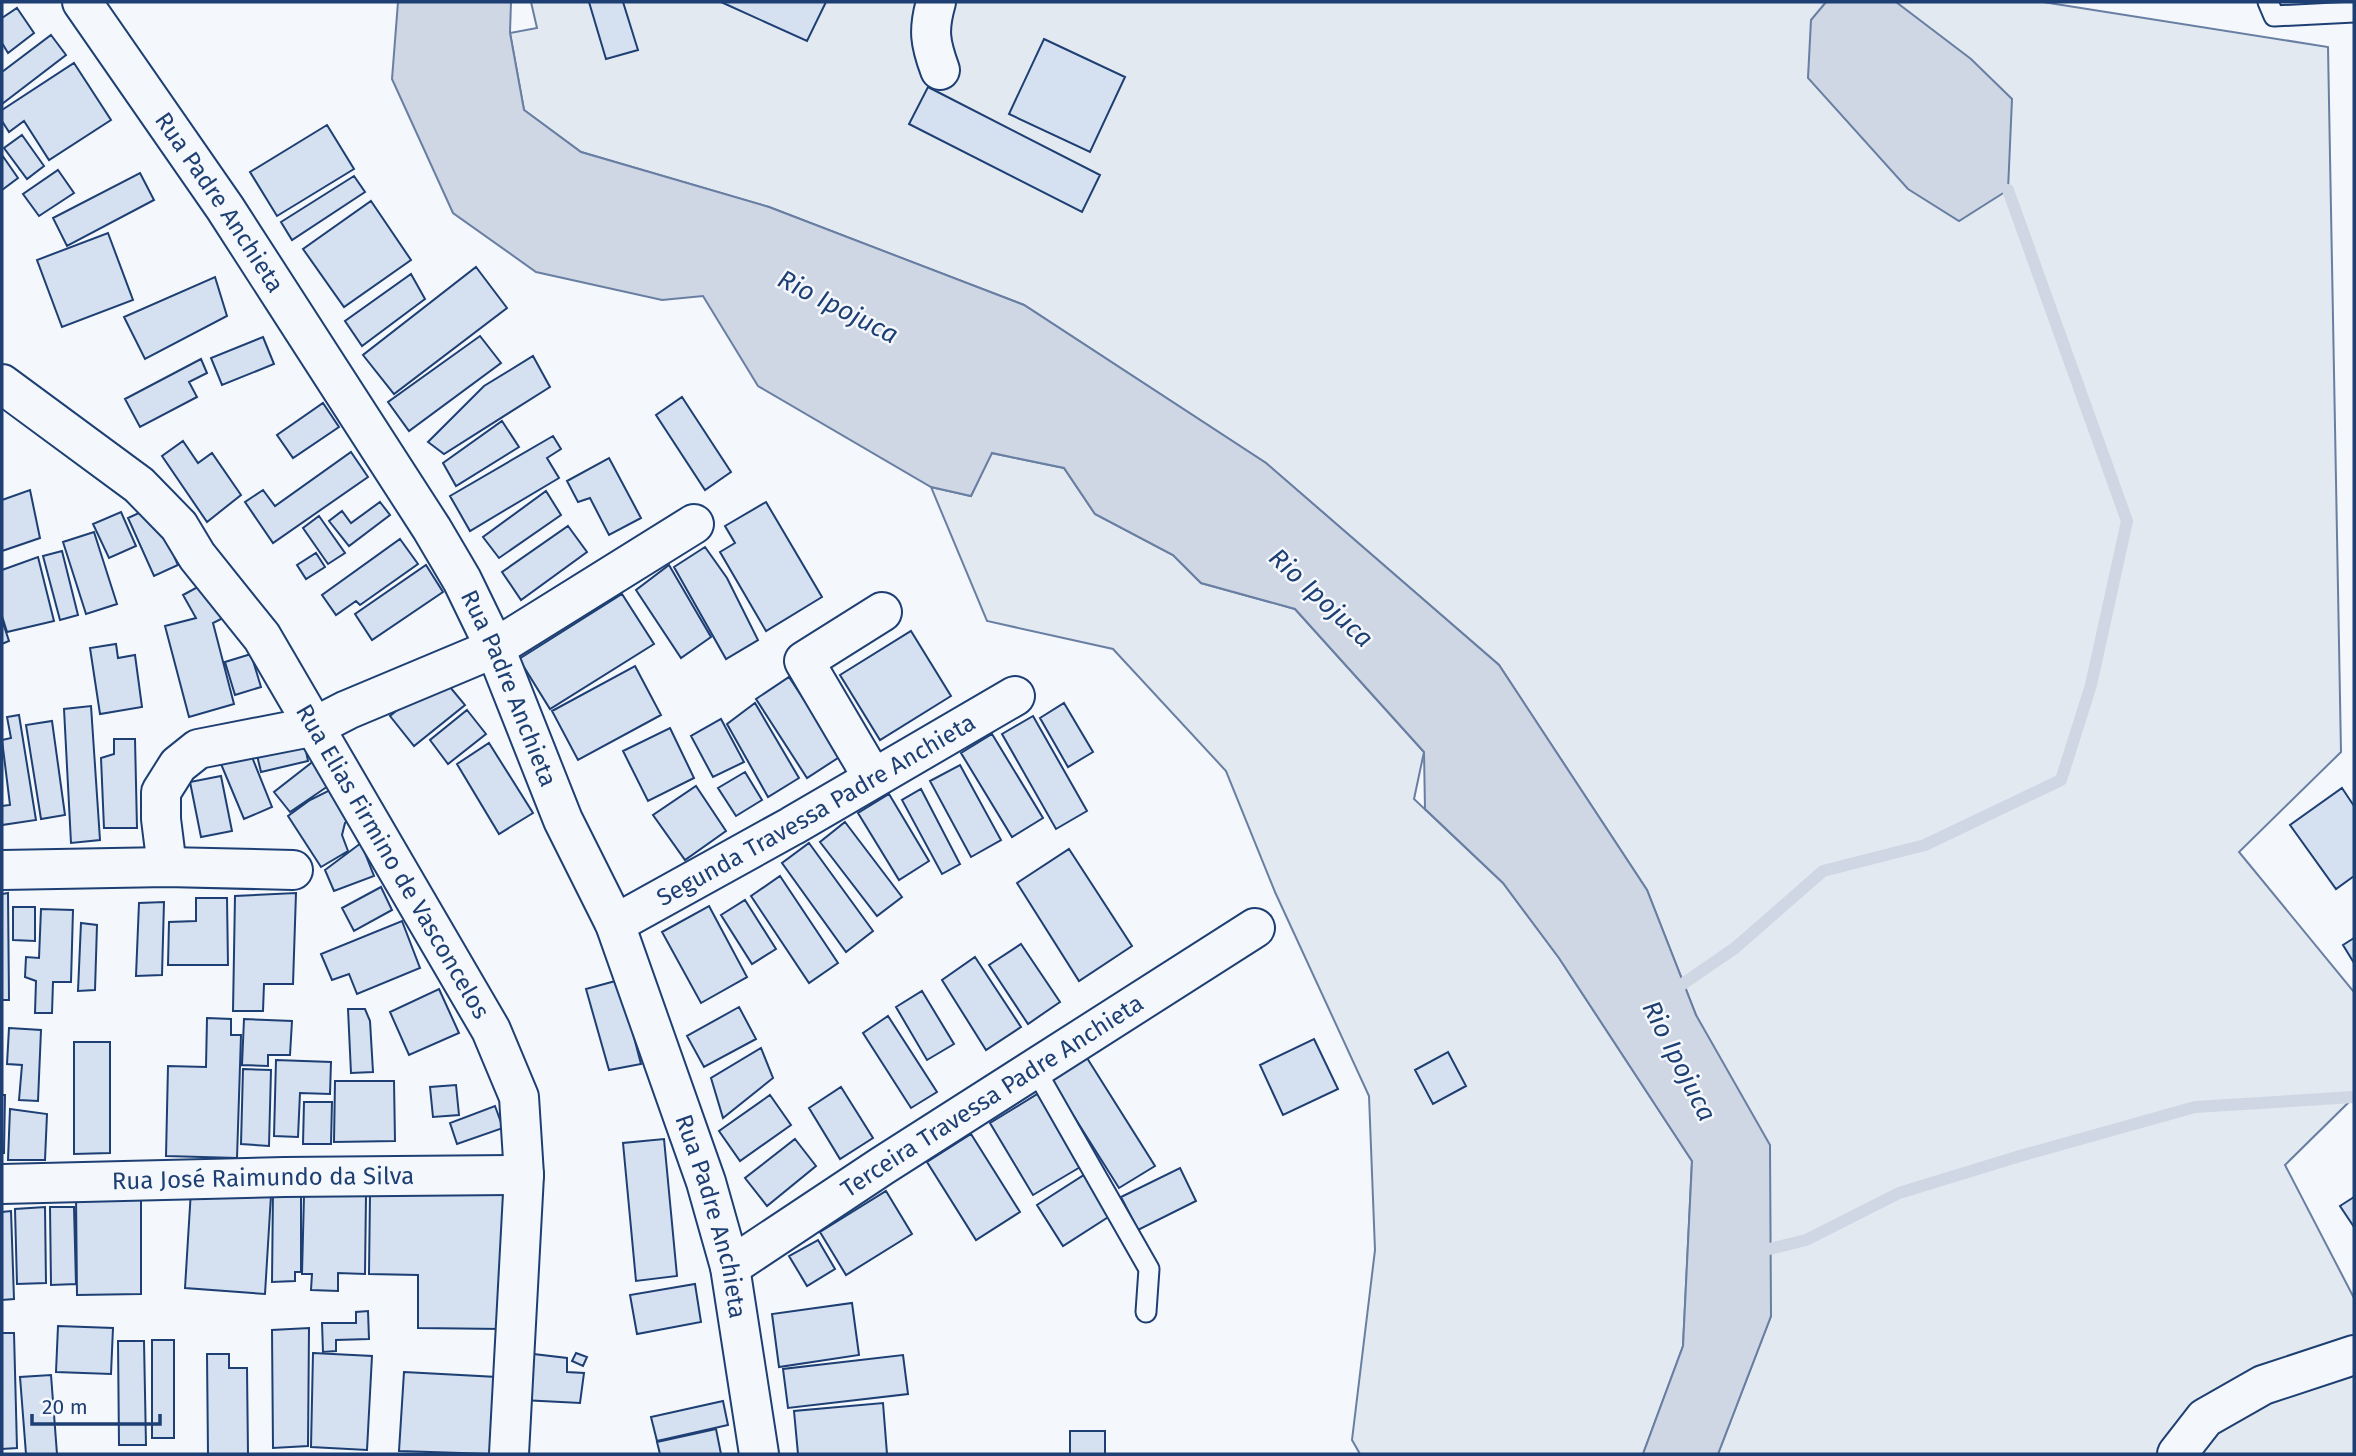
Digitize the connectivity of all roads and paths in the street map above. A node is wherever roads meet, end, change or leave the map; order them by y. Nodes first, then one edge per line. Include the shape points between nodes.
1 (82, 2) edge
2 (936, 2) edge
3 (2268, 2) edge
4 (2354, 12) edge
5 (940, 70) dead end
6 (2, 384) edge
7 (694, 524) dead end
8 (882, 612) dead end
9 (495, 648) junction
10 (1015, 696) dead end
11 (316, 726) junction
12 (873, 778) junction
13 (167, 867) junction
14 (2, 870) edge
15 (293, 870) dead end
16 (615, 924) junction
17 (1255, 928) dead end
18 (1035, 1069) junction
19 (524, 1175) junction
20 (2, 1184) edge
21 (730, 1267) junction
22 (1146, 1312) dead end
23 (2354, 1356) edge
24 (509, 1454) edge
25 (759, 1454) edge
26 (2177, 1454) edge

1 - 9 street, Rua Padre Anchieta via 225,208 432,529
2 - 5 street via 930,43
3 - 4 lane via 2274,16
6 - 11 street, Rua Elias Firmino de Vasconcelos via 139,485 178,526 262,637
7 - 9 street
8 - 12 street via 804,661
9 - 11 street
9 - 16 street, Rua Padre Anchieta via 563,820
10 - 12 street, Segunda Travessa Padre Anchieta
11 - 13 street via 198,749 177,765 161,792
11 - 19 street, Rua Elias Firmino de Vasconcelos via 491,1030 519,1097
12 - 16 street, Segunda Travessa Padre Anchieta
13 - 14 street
13 - 15 street
16 - 21 street, Rua Padre Anchieta via 706,1182
17 - 18 street, Terceira Travessa Padre Anchieta
18 - 21 street, Terceira Travessa Padre Anchieta
18 - 22 lane via 1149,1269
19 - 20 street, Rua José Raimundo da Silva
19 - 24 street, Rua Elias Firmino de Vasconcelos
21 - 25 street, Rua Padre Anchieta
23 - 26 street via 2263,1385 2205,1418

